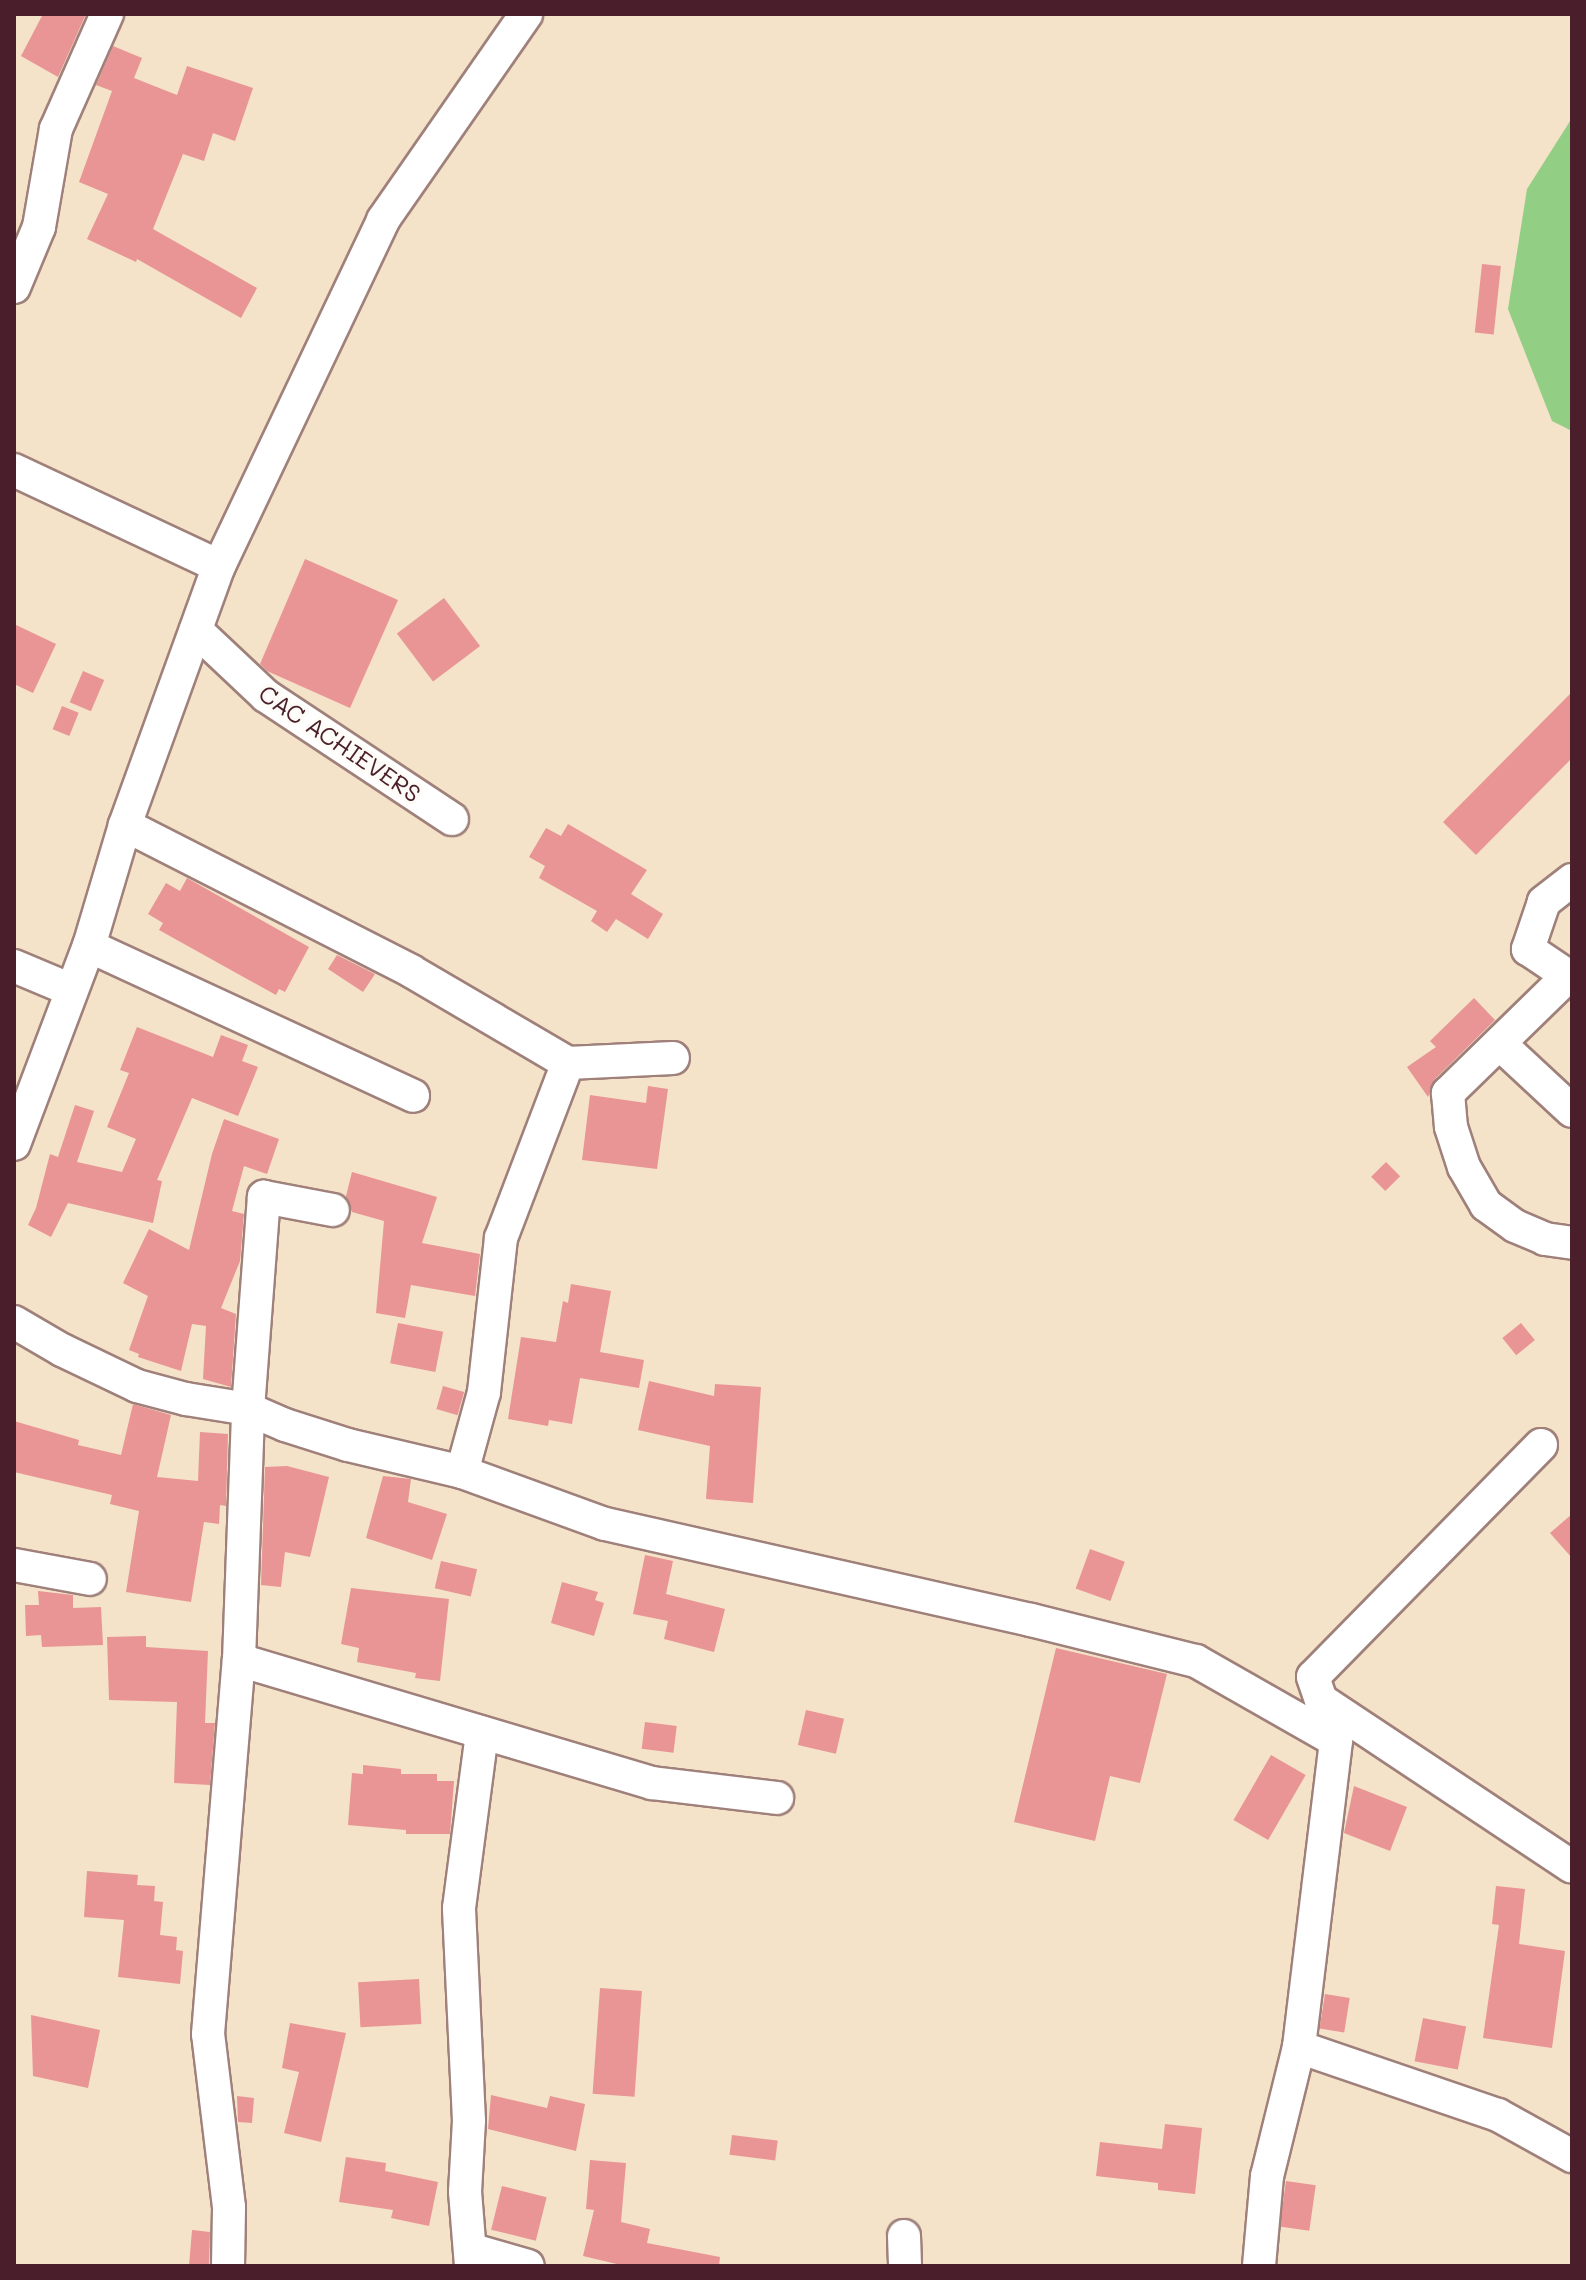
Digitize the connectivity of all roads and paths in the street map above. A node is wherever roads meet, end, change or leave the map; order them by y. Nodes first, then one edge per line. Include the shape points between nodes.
1 (107, 14) edge
2 (526, 14) edge
3 (14, 287) edge
4 (14, 470) edge
5 (219, 566) junction
6 (196, 630) junction
7 (452, 819) dead end
8 (125, 825) junction
9 (1572, 880) edge
10 (89, 946) junction
11 (14, 966) edge
12 (71, 990) junction
13 (1500, 1044) junction
14 (673, 1058) dead end
15 (568, 1063) junction
16 (413, 1096) dead end
17 (1572, 1111) edge
18 (14, 1144) edge
19 (333, 1210) dead end
20 (1572, 1243) edge
21 (14, 1322) edge
22 (248, 1409) junction
23 (1541, 1445) dead end
24 (462, 1472) junction
25 (14, 1565) edge
26 (90, 1579) dead end
27 (239, 1660) junction
28 (482, 1733) junction
29 (777, 1798) dead end
30 (1572, 1867) edge
31 (1299, 2047) junction
32 (1572, 2156) edge
33 (472, 2258) edge
34 (228, 2266) edge
35 (528, 2266) edge
36 (1259, 2266) edge

1 - 3 street via 56,129 39,227
2 - 5 street via 383,220
4 - 5 street
5 - 6 street
6 - 7 street, CAC ACHIEVERS via 266,696
6 - 8 street
8 - 10 street
8 - 15 street via 411,971
9 - 13 street via 1544,902 1528,949 1568,976
10 - 12 street
10 - 16 street
11 - 12 street
12 - 18 street
13 - 17 street
13 - 20 street via 1448,1093 1451,1127 1464,1167 1486,1205 1515,1226
14 - 15 street
15 - 24 street via 501,1238 484,1392
19 - 22 street via 264,1197
21 - 22 street via 137,1386
22 - 24 street via 348,1445
22 - 27 street
23 - 30 street via 1313,1677 1321,1700
24 - 31 street via 605,1524 1196,1661 1336,1741
25 - 26 street
27 - 28 street
27 - 34 street via 208,2034 229,2207
28 - 29 street via 652,1783
28 - 33 street via 459,1908 469,2121 465,2192
31 - 32 street via 1498,2115
31 - 36 street via 1267,2176
33 - 35 street

